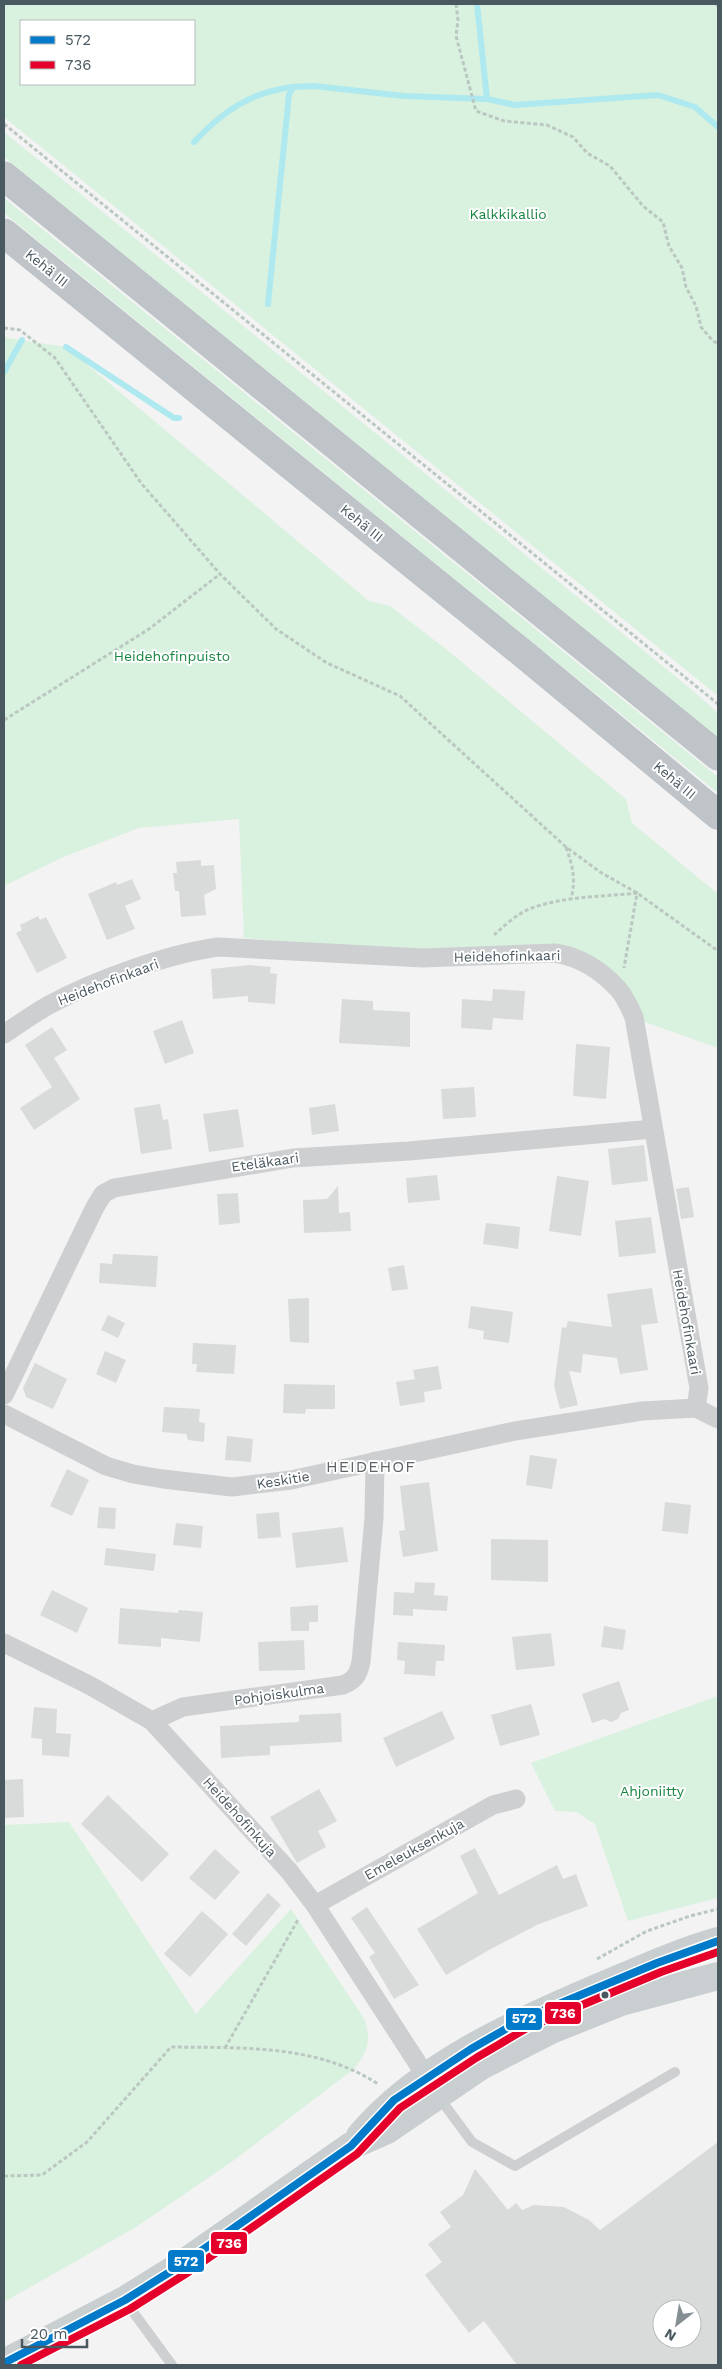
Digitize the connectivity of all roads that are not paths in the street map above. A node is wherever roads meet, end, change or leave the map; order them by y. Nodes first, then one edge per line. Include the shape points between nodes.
1 (4, 176) edge
2 (4, 233) edge
3 (718, 756) edge
4 (718, 815) edge
5 (4, 1034) edge
6 (653, 1129) junction
7 (4, 1394) edge
8 (696, 1408) junction
9 (4, 1414) edge
10 (718, 1419) edge
11 (375, 1461) junction
12 (4, 1643) edge
13 (152, 1721) junction
14 (516, 1799) dead end
15 (311, 1913) junction
16 (718, 1941) edge
17 (718, 1976) edge
18 (675, 2072) dead end
19 (432, 2086) junction
20 (125, 2300) junction
21 (4, 2363) edge
22 (172, 2365) edge

1 - 3 highway
2 - 4 highway, Kehä III
5 - 6 street, Heidehofinkaari via 49,1005 93,985 187,952 218,947 423,958 556,953 584,962 619,990 634,1017
6 - 7 street, Eteläkaari via 293,1158 114,1188 103,1194 95,1207
6 - 8 street, Heidehofinkaari via 699,1388
8 - 10 street, Keskitie
8 - 11 street, Keskitie via 642,1411 525,1430
9 - 11 street, Keskitie via 106,1466 133,1474 205,1485 269,1484
11 - 13 street, Pohjoiskulma via 374,1518 362,1662 354,1680 343,1685 183,1707
12 - 13 street
13 - 15 street, Heidehofinkuja via 289,1871
14 - 15 street, Emeleuksenkuja via 493,1805
15 - 19 street, Heidehofinkuja
16 - 19 main road via 523,2019 470,2049
17 - 19 main road via 621,2002 551,2030 481,2066
18 - 19 lane via 515,2166 472,2142
19 - 20 main road via 386,2130 351,2146 181,2266
20 - 21 main road
20 - 22 lane

